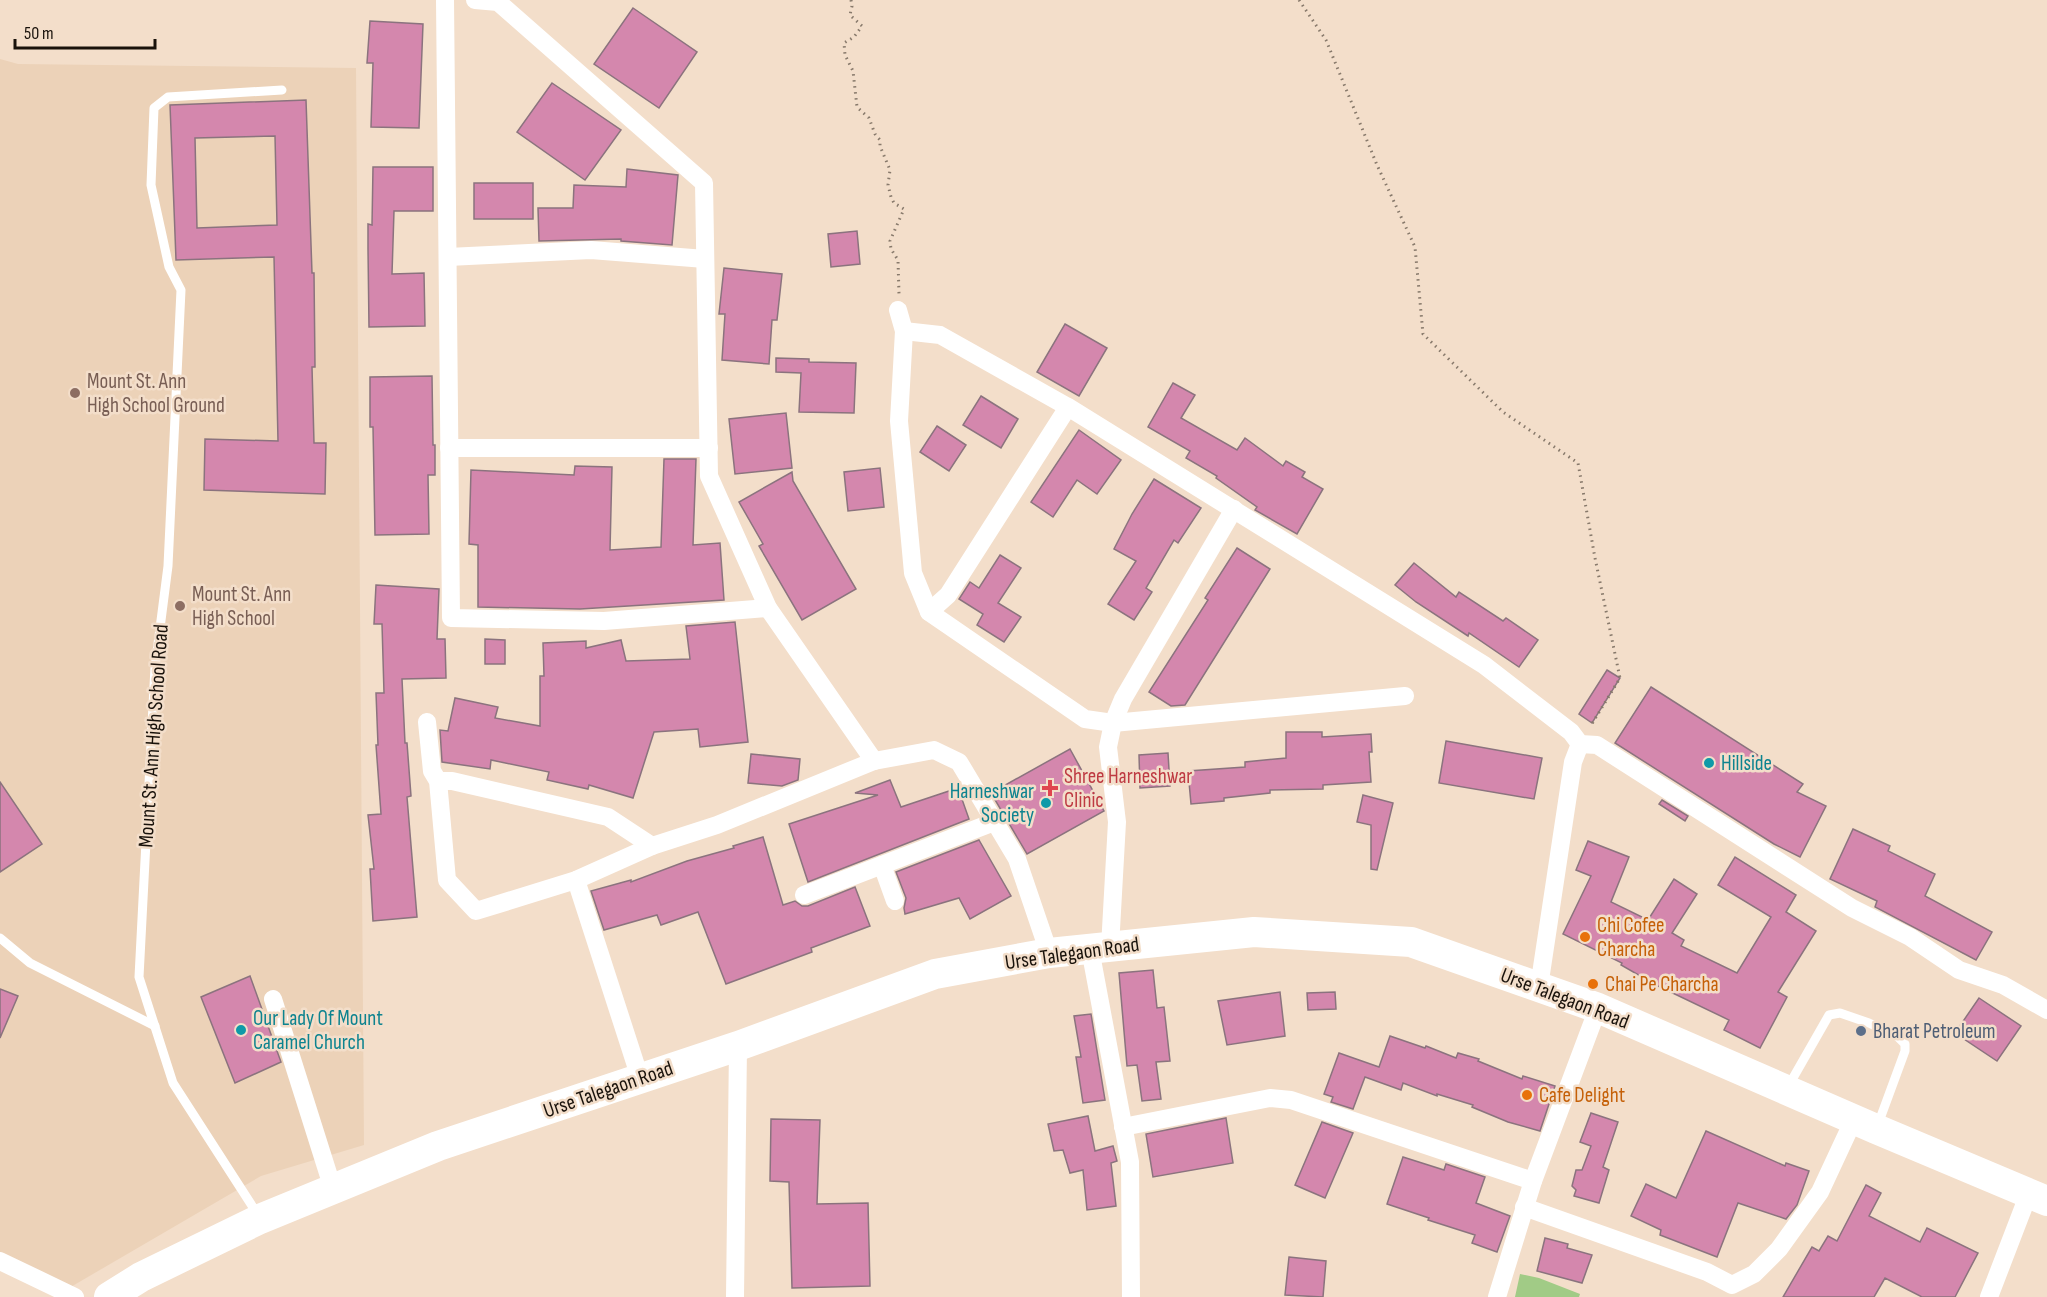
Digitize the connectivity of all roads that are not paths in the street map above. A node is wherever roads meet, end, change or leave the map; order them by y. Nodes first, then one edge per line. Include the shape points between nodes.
1 (445, 0) edge
2 (475, 0) edge
3 (282, 90) dead end
4 (448, 257) junction
5 (705, 259) junction
6 (898, 310) road end
7 (904, 331) junction
8 (1068, 407) junction
9 (449, 448) junction
10 (709, 448) junction
11 (1234, 509) junction
12 (768, 608) junction
13 (929, 612) junction
14 (1406, 696) dead end
15 (427, 722) dead end
16 (1113, 723) junction
17 (1580, 744) junction
18 (874, 761) junction
19 (438, 781) junction
20 (994, 822) junction
21 (652, 846) junction
22 (882, 865) junction
23 (576, 880) junction
24 (804, 895) dead end
25 (894, 901) dead end
26 (0, 938) edge
27 (1100, 948) junction
28 (1049, 953) junction
29 (1539, 987) junction
30 (273, 999) dead end
31 (1598, 1008) junction
32 (2047, 1010) edge
33 (154, 1026) junction
34 (738, 1046) junction
35 (640, 1078) junction
36 (1786, 1090) junction
37 (1865, 1124) junction
38 (1123, 1127) junction
39 (1533, 1181) junction
40 (333, 1189) junction
41 (2038, 1197) edge
42 (1524, 1207) junction
43 (260, 1219) junction
44 (0, 1261) edge
45 (1729, 1291) edge
46 (75, 1297) edge
47 (109, 1297) edge
48 (735, 1297) edge
49 (1131, 1297) edge
50 (1497, 1297) edge
51 (1989, 1297) edge

1 - 4 street
2 - 5 street via 498,2 704,183
3 - 33 lane, Mount St. Ann High School Road via 168,97 154,108 151,185 169,267 181,290 168,566 155,667 139,977
4 - 5 street via 591,250
4 - 9 street
5 - 10 street
6 - 7 street
7 - 8 street via 940,335
7 - 13 street via 899,421 913,573
8 - 11 street
8 - 13 street via 948,595
9 - 10 street
9 - 12 street via 451,618 604,621
10 - 12 street via 709,476
11 - 16 street via 1123,699
11 - 17 street via 1484,665 1571,732
12 - 18 street
13 - 16 street via 1085,719
14 - 16 street
15 - 19 street via 432,771
16 - 27 street via 1108,747 1117,822
17 - 29 street via 1573,762
17 - 32 street via 1597,745 1852,908 1910,937 1959,970 2003,985
18 - 20 street via 934,750 959,762
18 - 21 street via 717,825
19 - 21 street via 608,817
19 - 23 street via 447,880 476,911
20 - 22 street
20 - 28 street via 1017,859
21 - 23 street
22 - 24 street
22 - 25 street
23 - 35 street
26 - 33 lane via 30,963
27 - 28 highway, Urse Talegaon Road
27 - 29 highway, Urse Talegaon Road via 1254,932 1411,942
27 - 38 street
28 - 34 highway, Urse Talegaon Road via 935,974
29 - 31 highway, Urse Talegaon Road
30 - 40 street
31 - 36 highway, Urse Talegaon Road
31 - 39 street
33 - 43 lane, Mount St. Ann High School Road via 173,1083
34 - 35 highway, Urse Talegaon Road
34 - 48 street
35 - 40 highway, Urse Talegaon Road via 438,1146
36 - 37 highway, Urse Talegaon Road
36 - 37 lane via 1829,1015 1840,1013 1869,1023 1898,1036 1905,1051
37 - 41 highway, Urse Talegaon Road
37 - 45 street via 1779,1249 1754,1274
38 - 39 street via 1270,1098 1292,1100
38 - 49 street via 1130,1162
39 - 42 street
40 - 43 highway, Urse Talegaon Road
41 - 51 street
42 - 45 street via 1707,1272
42 - 50 street
43 - 47 highway, Urse Talegaon Road via 141,1277
44 - 46 street

